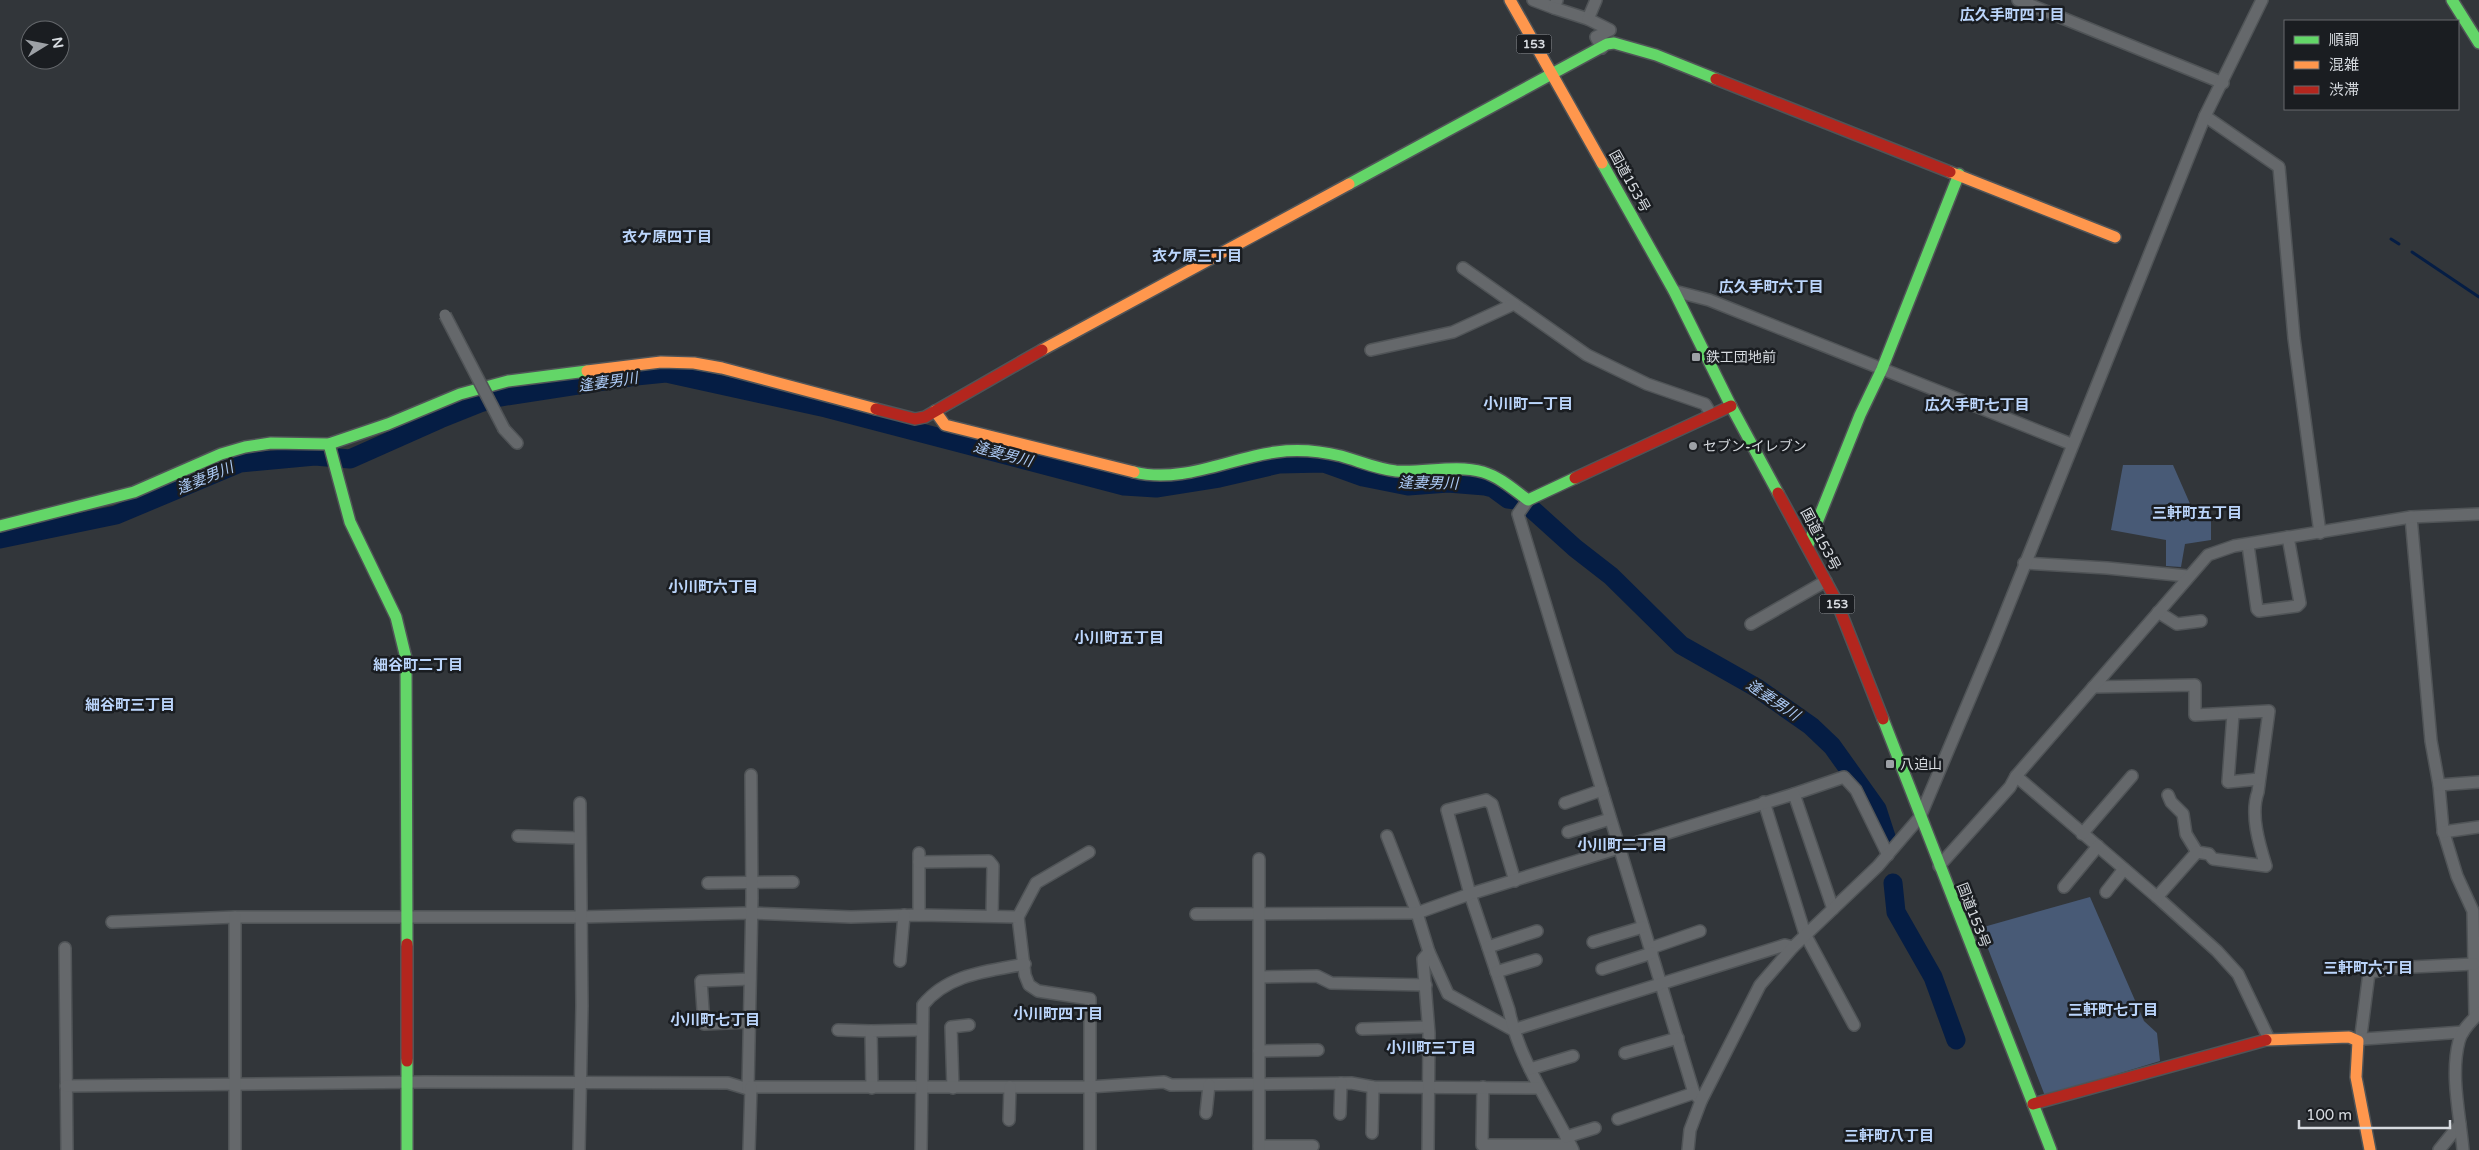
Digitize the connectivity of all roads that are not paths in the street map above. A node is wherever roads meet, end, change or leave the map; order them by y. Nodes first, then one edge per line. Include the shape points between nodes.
1 (1510, 0) edge
2 (1533, 0) edge
3 (1596, 0) edge
4 (2452, 0) edge
5 (2021, 1) edge
6 (2258, 2) edge
7 (1555, 4) edge
8 (1588, 19) junction
9 (2479, 43) edge
10 (1602, 48) junction
11 (1551, 74) junction
12 (2222, 83) junction
13 (2205, 116) junction
14 (1959, 174) junction
15 (2116, 237) dead end
16 (1463, 268) dead end
17 (1674, 291) junction
18 (1514, 304) junction
19 (445, 315) dead end
20 (1371, 350) dead end
21 (1882, 369) junction
22 (1731, 406) junction
23 (935, 411) junction
24 (1711, 414) junction
25 (517, 443) dead end
26 (2071, 444) junction
27 (330, 448) junction
28 (1528, 500) junction
29 (2479, 514) edge
30 (2411, 517) junction
31 (0, 526) edge
32 (2320, 533) junction
33 (2288, 537) junction
34 (2248, 544) junction
35 (1808, 546) junction
36 (2024, 563) junction
37 (2187, 576) junction
38 (1826, 581) junction
39 (2158, 612) junction
40 (2201, 621) dead end
41 (1751, 624) dead end
42 (2093, 686) junction
43 (2233, 714) junction
44 (751, 775) dead end
45 (2016, 776) junction
46 (2132, 776) dead end
47 (2259, 779) junction
48 (2479, 782) edge
49 (2440, 785) junction
50 (1602, 790) junction
51 (1794, 794) junction
52 (2168, 795) dead end
53 (1764, 802) junction
54 (580, 803) dead end
55 (1565, 803) dead end
56 (1920, 817) junction
57 (1610, 818) junction
58 (2479, 827) edge
59 (1568, 832) dead end
60 (2443, 832) junction
61 (2082, 834) junction
62 (518, 836) dead end
63 (1387, 836) dead end
64 (580, 838) junction
65 (2098, 846) junction
66 (1620, 850) junction
67 (1089, 852) dead end
68 (2197, 852) junction
69 (1888, 855) junction
70 (1259, 859) dead end
71 (1939, 866) junction
72 (2124, 869) junction
73 (1515, 881) junction
74 (794, 882) dead end
75 (708, 883) dead end
76 (752, 884) junction
77 (2064, 886) dead end
78 (2106, 892) dead end
79 (1470, 894) junction
80 (2157, 897) junction
81 (1833, 909) junction
82 (751, 913) junction
83 (1417, 913) junction
84 (1196, 914) dead end
85 (904, 915) junction
86 (919, 915) junction
87 (1260, 915) junction
88 (992, 916) junction
89 (235, 917) junction
90 (406, 917) junction
91 (580, 917) junction
92 (1018, 917) junction
93 (112, 922) dead end
94 (1643, 927) junction
95 (1537, 931) dead end
96 (1700, 931) dead end
97 (1805, 934) junction
98 (1593, 942) dead end
99 (1488, 947) junction
100 (1792, 947) junction
101 (66, 948) dead end
102 (1651, 950) junction
103 (1429, 952) junction
104 (1536, 960) dead end
105 (900, 961) dead end
106 (1025, 964) junction
107 (2474, 964) junction
108 (1602, 969) dead end
109 (1496, 972) junction
110 (1260, 976) junction
111 (750, 979) junction
112 (1662, 983) junction
113 (1426, 985) junction
114 (2477, 1015) edge
115 (749, 1022) junction
116 (969, 1025) dead end
117 (1854, 1025) dead end
118 (1426, 1027) junction
119 (1362, 1029) dead end
120 (838, 1030) dead end
121 (921, 1030) junction
122 (1513, 1030) junction
123 (871, 1031) junction
124 (2463, 1032) junction
125 (1678, 1038) junction
126 (2269, 1039) junction
127 (2358, 1041) junction
128 (1318, 1050) dead end
129 (1259, 1051) junction
130 (1625, 1053) dead end
131 (1573, 1056) dead end
132 (1530, 1069) junction
133 (580, 1082) junction
134 (407, 1083) junction
135 (1341, 1083) junction
136 (1258, 1084) junction
137 (235, 1085) junction
138 (1209, 1085) junction
139 (66, 1086) junction
140 (1428, 1086) junction
141 (1010, 1087) junction
142 (1089, 1087) junction
143 (1373, 1087) junction
144 (1483, 1087) junction
145 (750, 1088) junction
146 (872, 1088) junction
147 (922, 1088) junction
148 (952, 1088) junction
149 (1539, 1088) junction
150 (1698, 1097) junction
151 (2033, 1104) junction
152 (1206, 1113) dead end
153 (1340, 1114) dead end
154 (1618, 1119) dead end
155 (1009, 1120) dead end
156 (2460, 1124) junction
157 (1595, 1128) dead end
158 (1372, 1133) dead end
159 (1570, 1144) edge
160 (1313, 1146) dead end
161 (1259, 1148) edge
162 (67, 1150) edge
163 (234, 1150) edge
164 (407, 1150) edge
165 (579, 1150) edge
166 (749, 1150) edge
167 (921, 1150) edge
168 (1090, 1150) edge
169 (1428, 1150) edge
170 (1688, 1150) edge
171 (2051, 1150) edge
172 (2370, 1150) edge
173 (2439, 1150) edge
174 (2463, 1150) edge

1 - 11 main road, 国道153号 / 153
2 - 7 street
3 - 8 street
4 - 9 main road
5 - 12 street
6 - 12 street
7 - 8 street
8 - 10 street via 1610,30 1596,37
10 - 11 main road
10 - 14 main road via 1607,44 1621,44 1656,55
11 - 17 main road, 国道153号 / 153
11 - 23 main road
12 - 13 street
13 - 26 street
13 - 32 street via 2279,167 2294,338
14 - 15 main road
14 - 21 main road
16 - 18 street
17 - 21 street via 1709,300
17 - 22 main road, 国道153号 / 153
18 - 20 street via 1453,332
18 - 24 street via 1587,354 1647,384 1705,404
19 - 25 street, bridge via 504,429
21 - 26 street
21 - 35 main road via 1860,415
22 - 24 main road
22 - 35 main road, 国道153号 / 153
23 - 27 main road via 915,419 722,368 661,362 484,386 417,410
23 - 28 main road via 945,425 1146,475 1179,474 1268,453 1318,452 1403,472 1479,470
24 - 28 main road
26 - 36 street
27 - 31 main road via 271,443 245,447 221,454 134,492
27 - 90 main road via 356,537 396,617 406,658
28 - 50 street via 1518,514
29 - 30 street
30 - 32 street
30 - 49 street via 2431,741
32 - 33 street
33 - 34 street
33 - 34 street via 2298,606 2257,609
34 - 37 street via 2218,549
35 - 38 main road, 国道153号 / 153
36 - 37 street
36 - 56 street
37 - 39 street
38 - 41 street
38 - 56 main road, 国道153号 / 153
39 - 40 street via 2177,624
39 - 42 street
42 - 43 street via 2195,685 2195,714
42 - 45 street
43 - 47 street via 2228,782
43 - 47 street via 2269,711
44 - 76 street
45 - 61 street
45 - 71 street via 2010,787
46 - 61 street
47 - 68 street via 2254,803 2259,844 2266,866 2213,859 2209,854
48 - 49 street
49 - 60 street
50 - 55 street
50 - 57 street
51 - 53 street
51 - 69 street via 1844,776 1856,790
51 - 81 street
52 - 68 street via 2183,814 2186,834
53 - 66 street
53 - 97 street
54 - 64 street
56 - 69 street
56 - 71 main road, 国道153号 / 153
57 - 59 street
57 - 66 street
58 - 60 street
60 - 107 street via 2457,876 2473,911
61 - 65 street
62 - 64 street
63 - 83 street
64 - 91 street
65 - 72 street
65 - 77 street
66 - 73 street
66 - 94 street
67 - 92 street via 1036,883
68 - 80 street
69 - 81 street
70 - 87 street
71 - 151 main road, 国道153号 / 153
72 - 78 street
72 - 80 street
73 - 79 street
73 - 79 street via 1492,804 1486,800 1447,810
74 - 76 street
75 - 76 street
76 - 82 street
79 - 83 street
79 - 99 street
80 - 126 street via 2238,974
81 - 97 street
82 - 85 street via 818,917
82 - 91 street
82 - 111 street
83 - 87 street
83 - 103 street
84 - 87 street
85 - 86 street
85 - 105 street
86 - 88 street
86 - 88 street via 919,858 989,860 993,866
87 - 110 street
88 - 92 street
89 - 90 street
89 - 93 street
89 - 137 street
90 - 91 street
90 - 134 main road
91 - 133 street
92 - 106 street
94 - 98 street
94 - 102 street
95 - 99 street
96 - 102 street
97 - 100 street
97 - 117 street
99 - 109 street
100 - 112 street via 1785,945
100 - 150 street via 1760,984
101 - 139 street
102 - 108 street
102 - 112 street
103 - 113 street via 1423,958
103 - 122 street via 1448,994
104 - 109 street
106 - 121 street via 959,978 947,984 923,1005
106 - 142 street via 1029,985 1038,992 1090,999
107 - 114 street
107 - 127 street via 2391,968 2369,973
109 - 122 street
110 - 113 street via 1316,976 1331,984
110 - 129 street
111 - 115 street
111 - 115 street via 701,981 704,1024
112 - 122 street
112 - 125 street
113 - 118 street
114 - 124 street
115 - 145 street
116 - 148 street via 951,1027
118 - 119 street
118 - 140 street via 1429,1033
120 - 123 street
121 - 123 street
121 - 147 street
122 - 132 street
123 - 146 street
124 - 127 street
124 - 156 street via 2459,1041 2457,1070
125 - 130 street
125 - 150 street
126 - 127 main road via 2349,1037
126 - 151 main road
127 - 172 main road via 2356,1077
128 - 129 street
129 - 136 street
131 - 132 street
132 - 149 street
133 - 134 street
133 - 145 street via 728,1084
133 - 165 street
134 - 137 street
134 - 164 main road
135 - 136 street
135 - 143 street
135 - 153 street
136 - 138 street
136 - 161 street
137 - 139 street
137 - 163 street
138 - 142 street via 1171,1085 1164,1082
138 - 152 street
139 - 162 street
140 - 143 street
140 - 144 street
140 - 169 street
141 - 142 street
141 - 148 street
141 - 155 street
142 - 168 street
143 - 158 street
144 - 149 street
144 - 159 street via 1482,1145
145 - 146 street
145 - 166 street
146 - 147 street
147 - 148 street
147 - 167 street
149 - 159 street
150 - 154 street
150 - 170 street
151 - 171 main road, 国道153号 / 153
156 - 173 street
156 - 174 street
157 - 159 street
160 - 161 street

